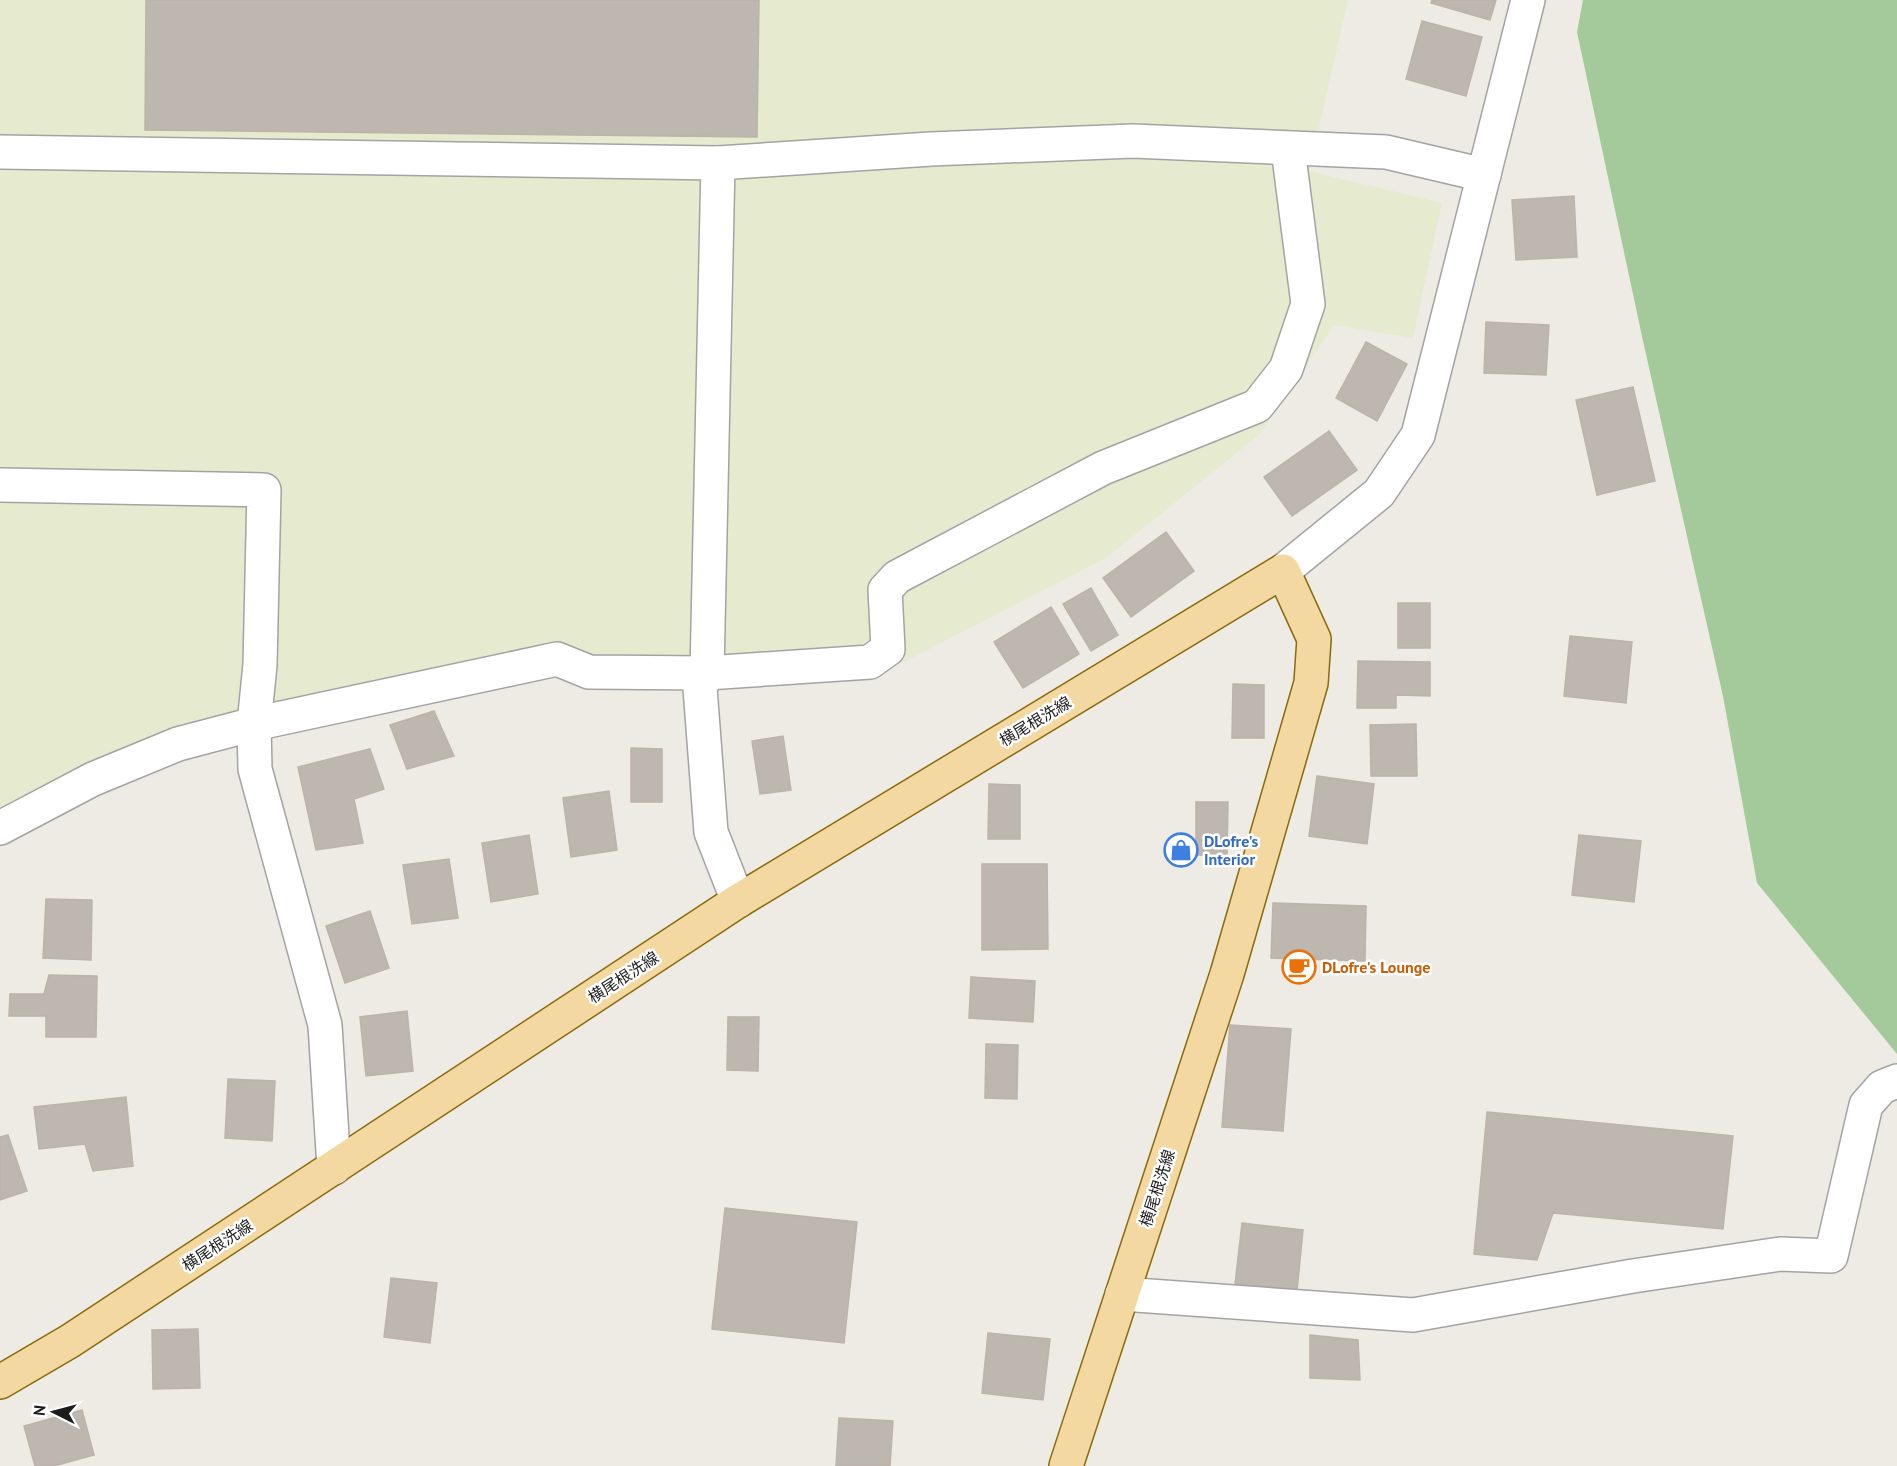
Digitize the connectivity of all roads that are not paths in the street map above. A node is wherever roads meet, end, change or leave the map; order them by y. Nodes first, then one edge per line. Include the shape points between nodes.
1 (1528, 0) edge
2 (1288, 149) junction
3 (0, 152) edge
4 (718, 164) junction
5 (1484, 175) junction
6 (0, 486) edge
7 (1283, 571) junction
8 (707, 673) junction
9 (254, 724) junction
10 (0, 828) edge
11 (738, 901) junction
12 (1897, 1081) edge
13 (334, 1168) junction
14 (1122, 1294) junction
15 (0, 1382) edge
16 (1066, 1466) edge

1 - 5 street
2 - 4 street via 1133,141 931,149
2 - 5 street via 1386,152
2 - 8 street via 1308,304 1286,369 1257,406 1103,468 897,577 885,590 888,649 870,662
3 - 4 street
4 - 8 street
5 - 7 street via 1418,435 1379,492
6 - 9 street via 264,490 260,665
7 - 11 main road, 横尾根洗線
7 - 14 main road, 横尾根洗線 via 1314,639 1311,683 1227,974
8 - 9 street via 589,672 557,659
8 - 11 street via 700,688 711,832
9 - 10 street via 167,748 93,779
9 - 13 street via 255,768 325,1025
11 - 13 main road, 横尾根洗線
12 - 14 street via 1882,1087 1866,1105 1831,1256 1780,1254 1413,1314
13 - 15 main road, 横尾根洗線 via 70,1341
14 - 16 main road, 横尾根洗線

